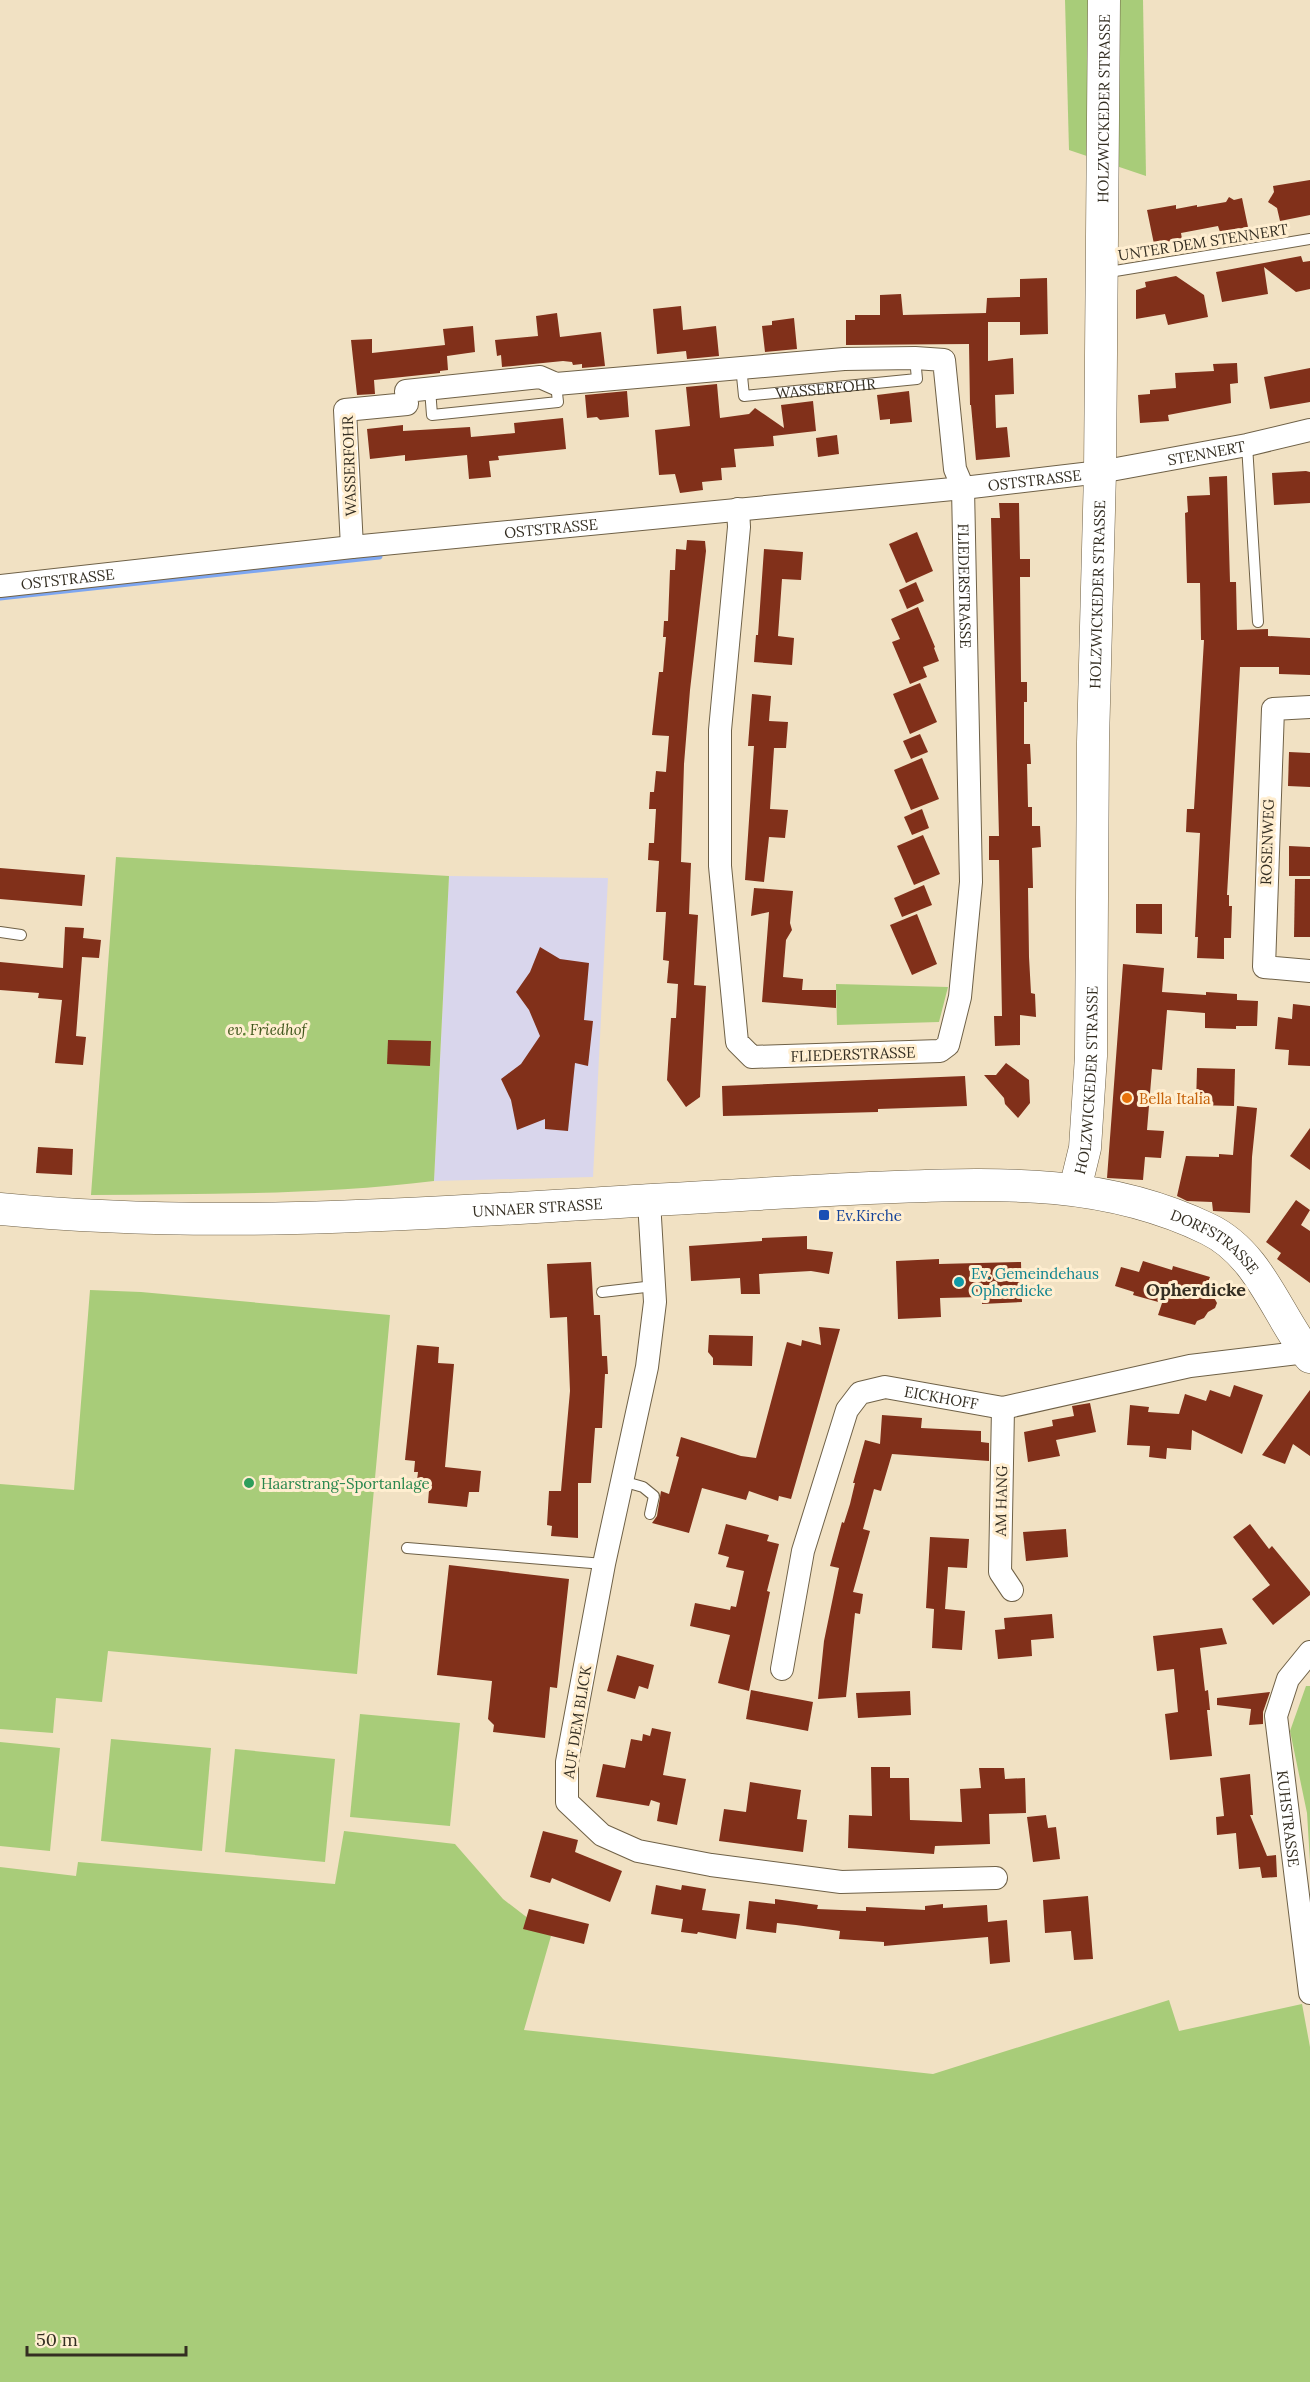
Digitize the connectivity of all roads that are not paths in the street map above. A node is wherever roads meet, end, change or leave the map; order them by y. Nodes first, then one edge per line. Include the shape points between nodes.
1 (1104, 0) edge
2 (1310, 239) edge
3 (1102, 274) junction
4 (915, 358) junction
5 (741, 366) junction
6 (1310, 430) edge
7 (1247, 445) junction
8 (1100, 472) junction
9 (963, 488) junction
10 (738, 509) junction
11 (352, 547) junction
12 (0, 586) edge
13 (1258, 622) dead end
14 (1310, 707) edge
15 (0, 932) edge
16 (21, 934) dead end
17 (1310, 971) edge
18 (1075, 1189) junction
19 (649, 1201) junction
20 (0, 1209) edge
21 (654, 1286) junction
22 (602, 1292) dead end
23 (1308, 1354) edge
24 (1003, 1408) junction
25 (622, 1481) junction
26 (650, 1514) dead end
27 (408, 1548) dead end
28 (604, 1564) junction
29 (1011, 1590) dead end
30 (1310, 1652) edge
31 (782, 1669) dead end
32 (996, 1878) dead end
33 (1310, 1993) edge

1 - 3 main road, HOLZWICKEDER STRASSE
2 - 3 lane, UNTER DEM STENNERT
3 - 8 main road, HOLZWICKEDER STRASSE
4 - 5 street, WASSERFOHR
4 - 5 lane, WASSERFOHR via 917,379 744,396
4 - 9 street, WASSERFOHR via 944,360 955,469
5 - 11 street, WASSERFOHR via 556,384 540,377 406,391 407,404 345,410
6 - 7 street, STENNERT
7 - 8 street, STENNERT
7 - 13 lane
8 - 9 street, OSTSTRASSE
8 - 18 main road, HOLZWICKEDER STRASSE via 1091,1056 1085,1148
9 - 10 street, OSTSTRASSE
9 - 10 street, FLIEDERSTRASSE via 971,882 960,997 948,1045 940,1051 752,1057 736,1042 720,866 720,730
10 - 11 street, OSTSTRASSE
11 - 12 street, OSTSTRASSE
14 - 17 street, ROSENWEG via 1273,709 1264,967
15 - 16 lane
18 - 19 main road, UNNAER STRASSE via 971,1184
18 - 23 main road, DORFSTRASSE via 1182,1218 1227,1240 1256,1271
19 - 20 main road, UNNAER STRASSE via 291,1218 187,1218
19 - 21 street, AUF DEM BLICK
21 - 22 lane
21 - 25 street, AUF DEM BLICK via 647,1366
23 - 24 street, EICKHOFF via 1190,1366
24 - 29 street, AM HANG via 1000,1572
24 - 31 street, EICKHOFF via 885,1387 860,1394 847,1410 803,1551
25 - 26 lane via 643,1487 654,1497
25 - 28 street, AUF DEM BLICK
27 - 28 lane
28 - 32 street, AUF DEM BLICK via 567,1762 567,1802 602,1835 638,1851 842,1882
30 - 33 street, KUHSTRASSE via 1288,1679 1276,1716

